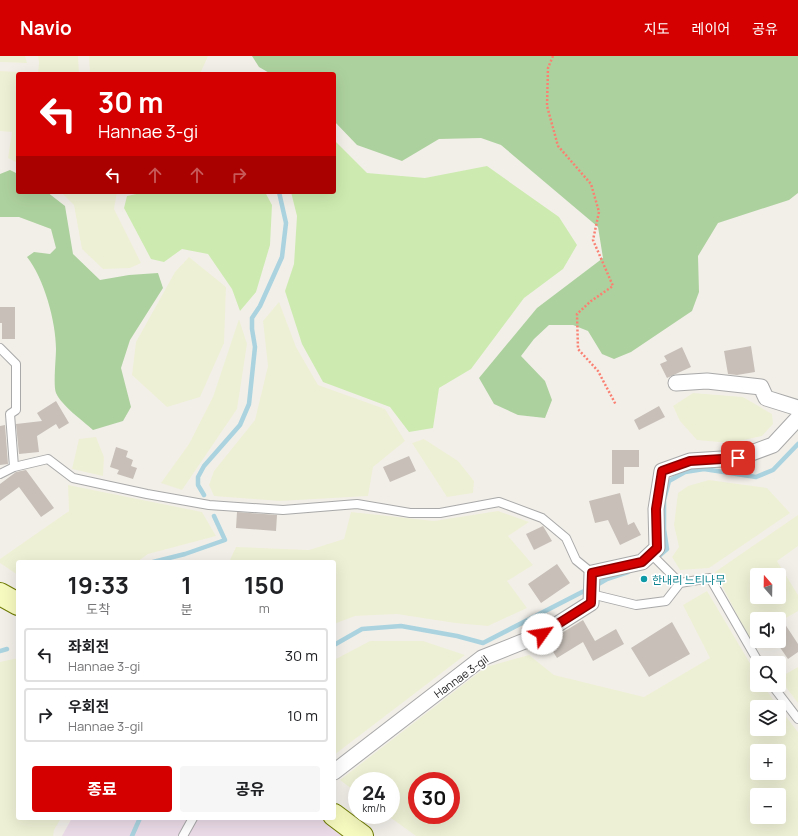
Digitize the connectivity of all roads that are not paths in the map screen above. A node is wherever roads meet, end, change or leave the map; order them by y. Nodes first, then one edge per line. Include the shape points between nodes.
1 (0, 348) edge
2 (676, 383) dead end
3 (798, 408) edge
4 (798, 418) edge
5 (14, 467) junction
6 (0, 474) edge
7 (651, 554) junction
8 (592, 573) junction
9 (680, 583) junction
10 (0, 594) edge
11 (591, 594) junction
12 (16, 603) edge
13 (755, 656) edge
14 (778, 692) edge
15 (798, 718) edge
16 (336, 770) edge
17 (336, 816) edge
18 (191, 820) edge
19 (184, 836) edge
20 (362, 836) edge

1 - 5 lane via 16,364 16,410 10,414
2 - 3 street via 707,381 761,387 766,398
4 - 7 street via 773,445 738,458 690,461 662,471 656,509 657,548
5 - 6 lane
5 - 8 lane via 48,460 74,478 147,494 217,505 284,510 357,504 410,513 440,513 499,502 542,518 566,538 576,560
7 - 8 street via 642,562
7 - 9 lane
8 - 11 street
9 - 11 lane via 666,601 636,605
9 - 13 lane via 710,578
10 - 12 street
11 - 16 street, Hannae 3-gil via 591,603 542,634 482,658
14 - 15 lane
17 - 20 street
18 - 19 lane

